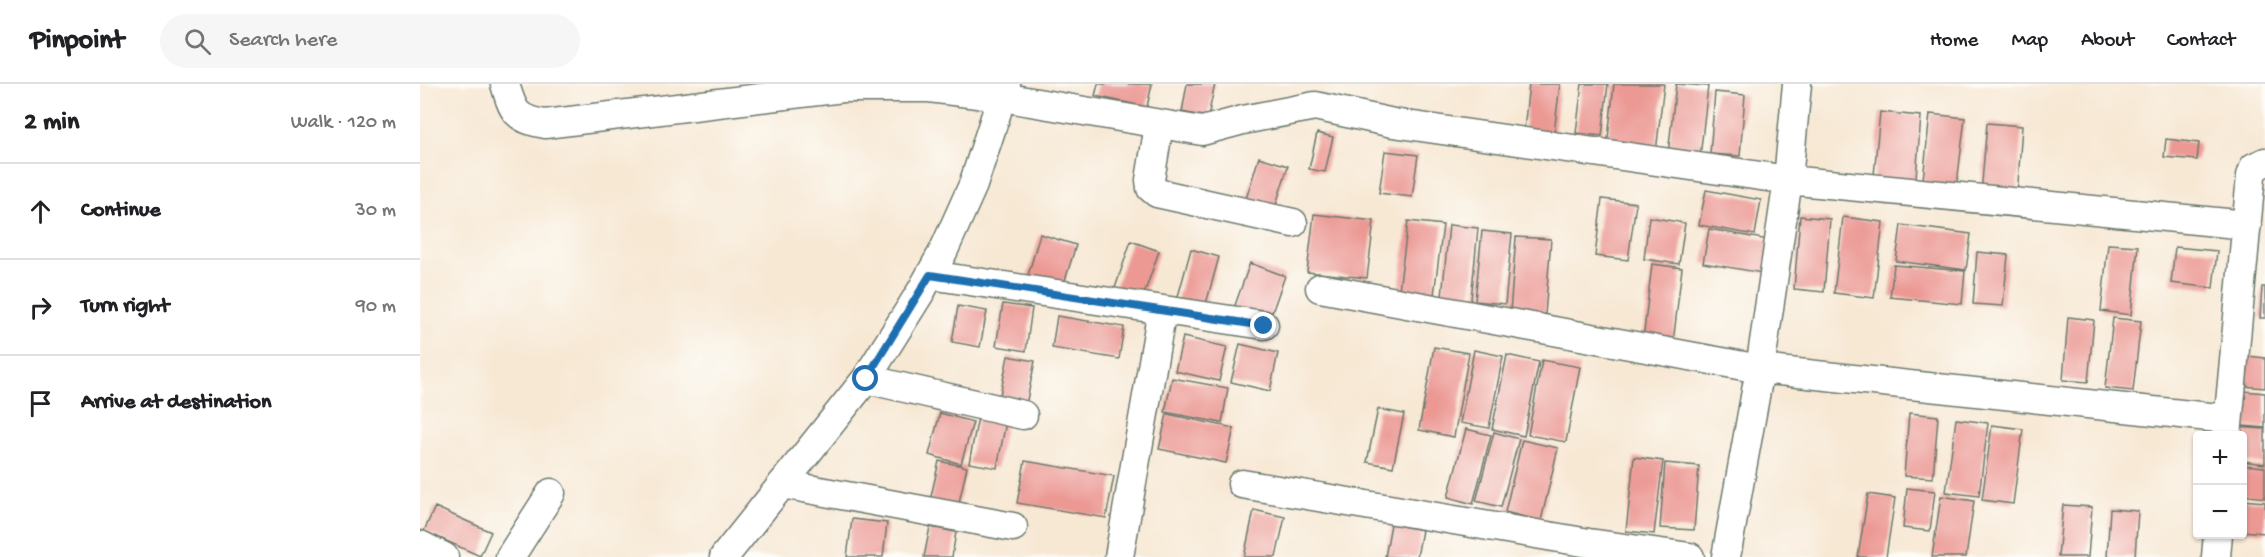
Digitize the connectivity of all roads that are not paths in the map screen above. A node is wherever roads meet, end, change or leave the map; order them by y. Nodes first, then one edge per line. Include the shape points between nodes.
1 (505, 84) edge
2 (1797, 84) edge
3 (1004, 90) edge
4 (1159, 125) junction
5 (2265, 162) edge
6 (1788, 180) junction
7 (1293, 223) dead end
8 (2247, 225) junction
9 (930, 275) junction
10 (1320, 288) dead end
11 (1162, 310) junction
12 (1264, 326) dead end
13 (1760, 369) junction
14 (866, 379) junction
15 (1023, 415) dead end
16 (2228, 427) edge
17 (782, 484) junction
18 (1242, 484) dead end
19 (551, 493) dead end
20 (1013, 527) dead end
21 (2218, 539) edge
22 (420, 545) edge
23 (444, 557) edge
24 (510, 557) edge
25 (724, 557) edge
26 (1119, 557) edge
27 (1690, 557) edge
28 (1726, 557) edge
29 (2216, 557) edge

1 - 3 street via 513,110 521,117 545,124 843,88
2 - 6 street
3 - 4 street
3 - 9 street via 973,185
4 - 6 street via 1202,131 1315,106 1393,123
4 - 7 street via 1150,180 1157,193
5 - 8 street via 2254,167
6 - 8 street
6 - 13 street
8 - 16 street
9 - 11 street
9 - 14 street
10 - 13 street
11 - 12 street
11 - 26 street
13 - 16 street
13 - 28 street
14 - 15 street
14 - 17 street
17 - 20 street
17 - 25 street
18 - 27 street
19 - 24 street
21 - 29 street
22 - 23 street

